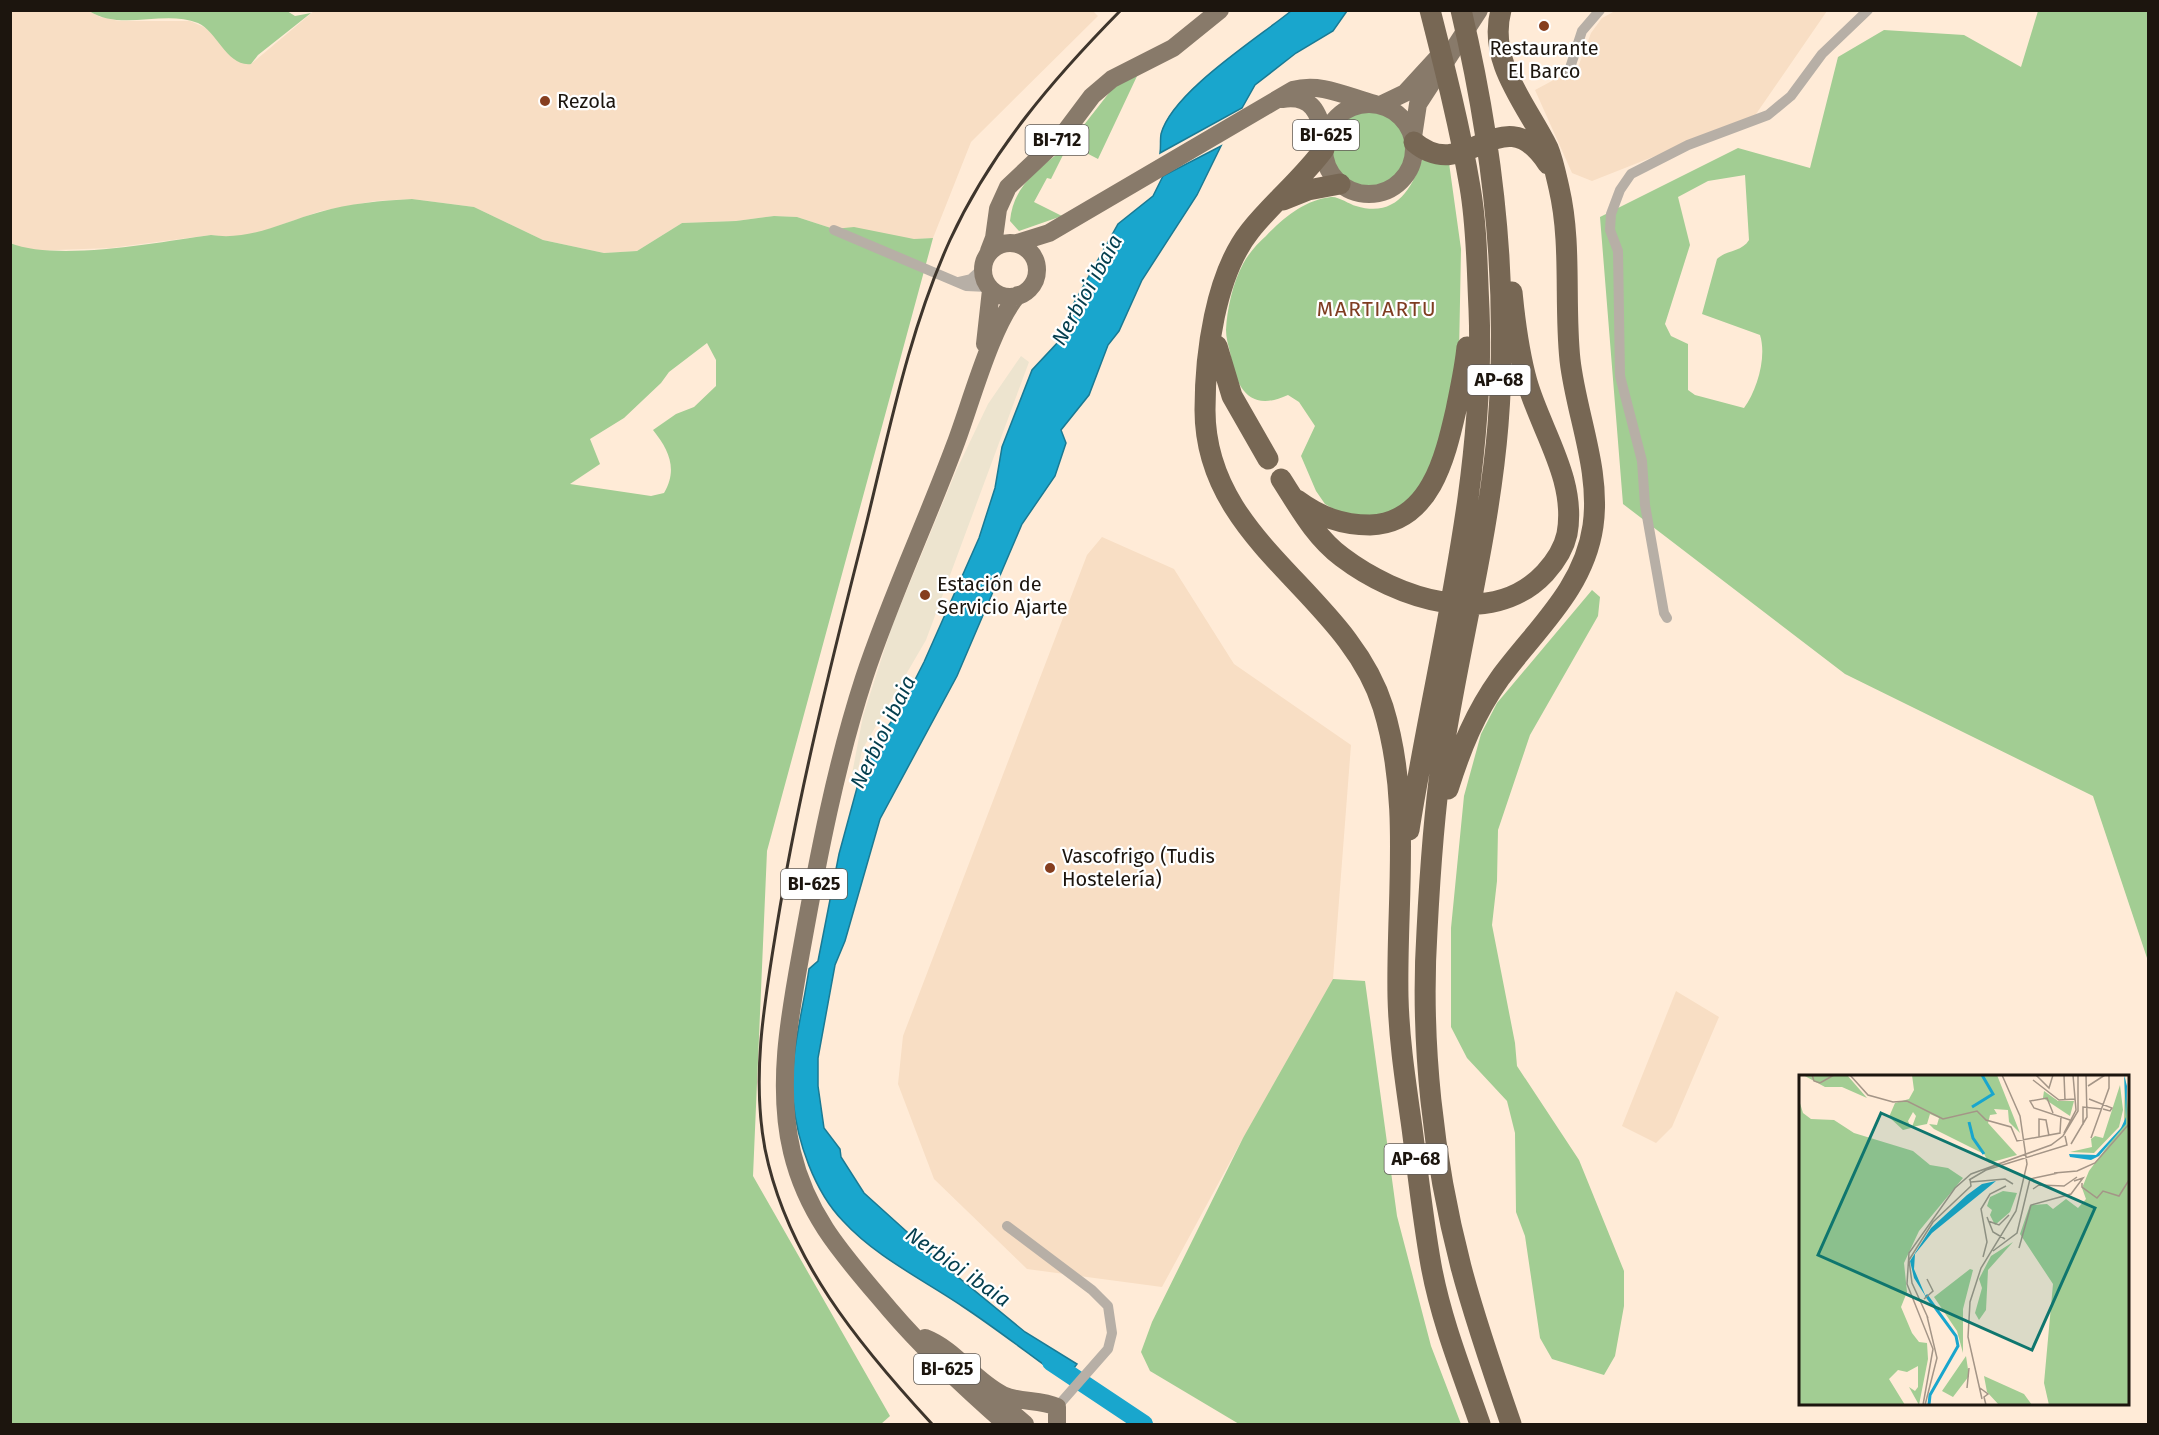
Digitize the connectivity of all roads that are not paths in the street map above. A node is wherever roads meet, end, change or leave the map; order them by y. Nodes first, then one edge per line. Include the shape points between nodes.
1 (1220, 10) edge
2 (1430, 10) edge
3 (1501, 10) edge
4 (1600, 10) edge
5 (1868, 10) edge
6 (1470, 13) edge
7 (1569, 71) dead end
8 (1269, 104) junction
9 (1378, 105) junction
10 (1414, 140) junction
11 (1324, 143) junction
12 (1556, 177) junction
13 (1340, 184) junction
14 (1497, 185) junction
15 (1466, 190) junction
16 (1277, 203) junction
17 (1073, 218) junction
18 (996, 222) junction
19 (834, 230) dead end
20 (1014, 243) junction
21 (989, 251) junction
22 (982, 269) junction
23 (1037, 271) junction
24 (955, 282) junction
25 (990, 288) junction
26 (1018, 295) junction
27 (1214, 331) junction
28 (974, 390) junction
29 (1268, 459) dead end
30 (1667, 618) dead end
31 (1435, 832) junction
32 (1401, 886) junction
33 (1007, 1226) dead end
34 (891, 1311) junction
35 (926, 1338) junction
36 (953, 1376) junction
37 (1039, 1402) junction
38 (1056, 1419) edge
39 (1005, 1425) edge
40 (1014, 1425) edge
41 (1026, 1425) edge
42 (1480, 1425) edge
43 (1511, 1425) edge

1 - 18 main road, BI-712 via 1173,48 1100,88 1062,136 1015,178 1000,203
2 - 15 highway via 1456,116 1455,134
3 - 12 highway via 1498,31 1503,65 1549,151
4 - 7 street via 1582,31
5 - 30 street via 1822,54 1791,96 1768,115 1688,145 1631,174 1611,214 1618,251 1620,376 1642,461 1645,505
6 - 9 main road, BI-625 via 1412,86 1395,99
6 - 10 main road via 1418,104
6 - 14 highway, AP-68 via 1474,66
8 - 9 main road, BI-625 via 1307,86
8 - 11 main road, BI-625 via 1292,98 1311,103 1320,116
8 - 17 main road, BI-625
9 - 10 main road, BI-625 via 1401,117
9 - 11 main road, BI-625 via 1364,104 1344,111 1335,119
10 - 12 highway via 1430,154 1451,156 1492,138 1520,139 1542,156
10 - 13 main road via 1412,163 1392,188 1371,194
11 - 13 main road, BI-625 via 1328,168
11 - 16 highway
12 - 31 highway via 1566,230 1570,357 1593,476 1593,525 1588,549 1566,596 1499,679 1470,724
13 - 16 highway via 1308,190
14 - 15 highway via 1522,364 1567,494 1566,536 1555,562 1535,584 1516,595 1457,605 1389,585 1340,556 1316,532 1283,482 1296,500 1323,516 1361,525 1390,521 1409,512 1426,495 1444,458 1466,352
14 - 31 highway, AP-68 via 1501,318 1498,425 1478,573 1442,753
15 - 32 highway, AP-68 via 1479,312 1476,417 1456,567
16 - 27 highway via 1236,253 1219,295
17 - 20 main road, BI-625 via 1049,233
17 - 23 main road, BI-625 via 1051,239
18 - 20 main road via 1003,236
18 - 21 main road
19 - 24 street
20 - 21 main road
20 - 23 main road via 1032,254
21 - 22 main road
22 - 24 street via 966,282
22 - 25 main road
23 - 26 main road via 1031,286
24 - 25 street
25 - 26 main road via 1002,296
25 - 28 main road, BI-625 via 987,332
26 - 28 main road, BI-625 via 1002,320
27 - 29 highway via 1232,396
27 - 32 highway via 1205,410 1210,459 1245,524 1343,636 1377,692 1397,767
28 - 34 main road, BI-625 via 883,627 851,724 810,902 787,1052 786,1113 801,1180 830,1238
31 - 43 highway, AP-68 via 1426,978 1428,1059 1435,1123 1460,1262
32 - 42 highway, AP-68 via 1399,1011 1431,1268 1449,1336
33 - 38 street via 1108,1306 1112,1333 1108,1349
34 - 35 main road
34 - 36 main road, BI-625
35 - 37 main road via 939,1343 1005,1396
35 - 41 main road
36 - 39 main road, BI-625
36 - 40 main road via 969,1384
37 - 38 main road
37 - 41 main road via 1030,1410

